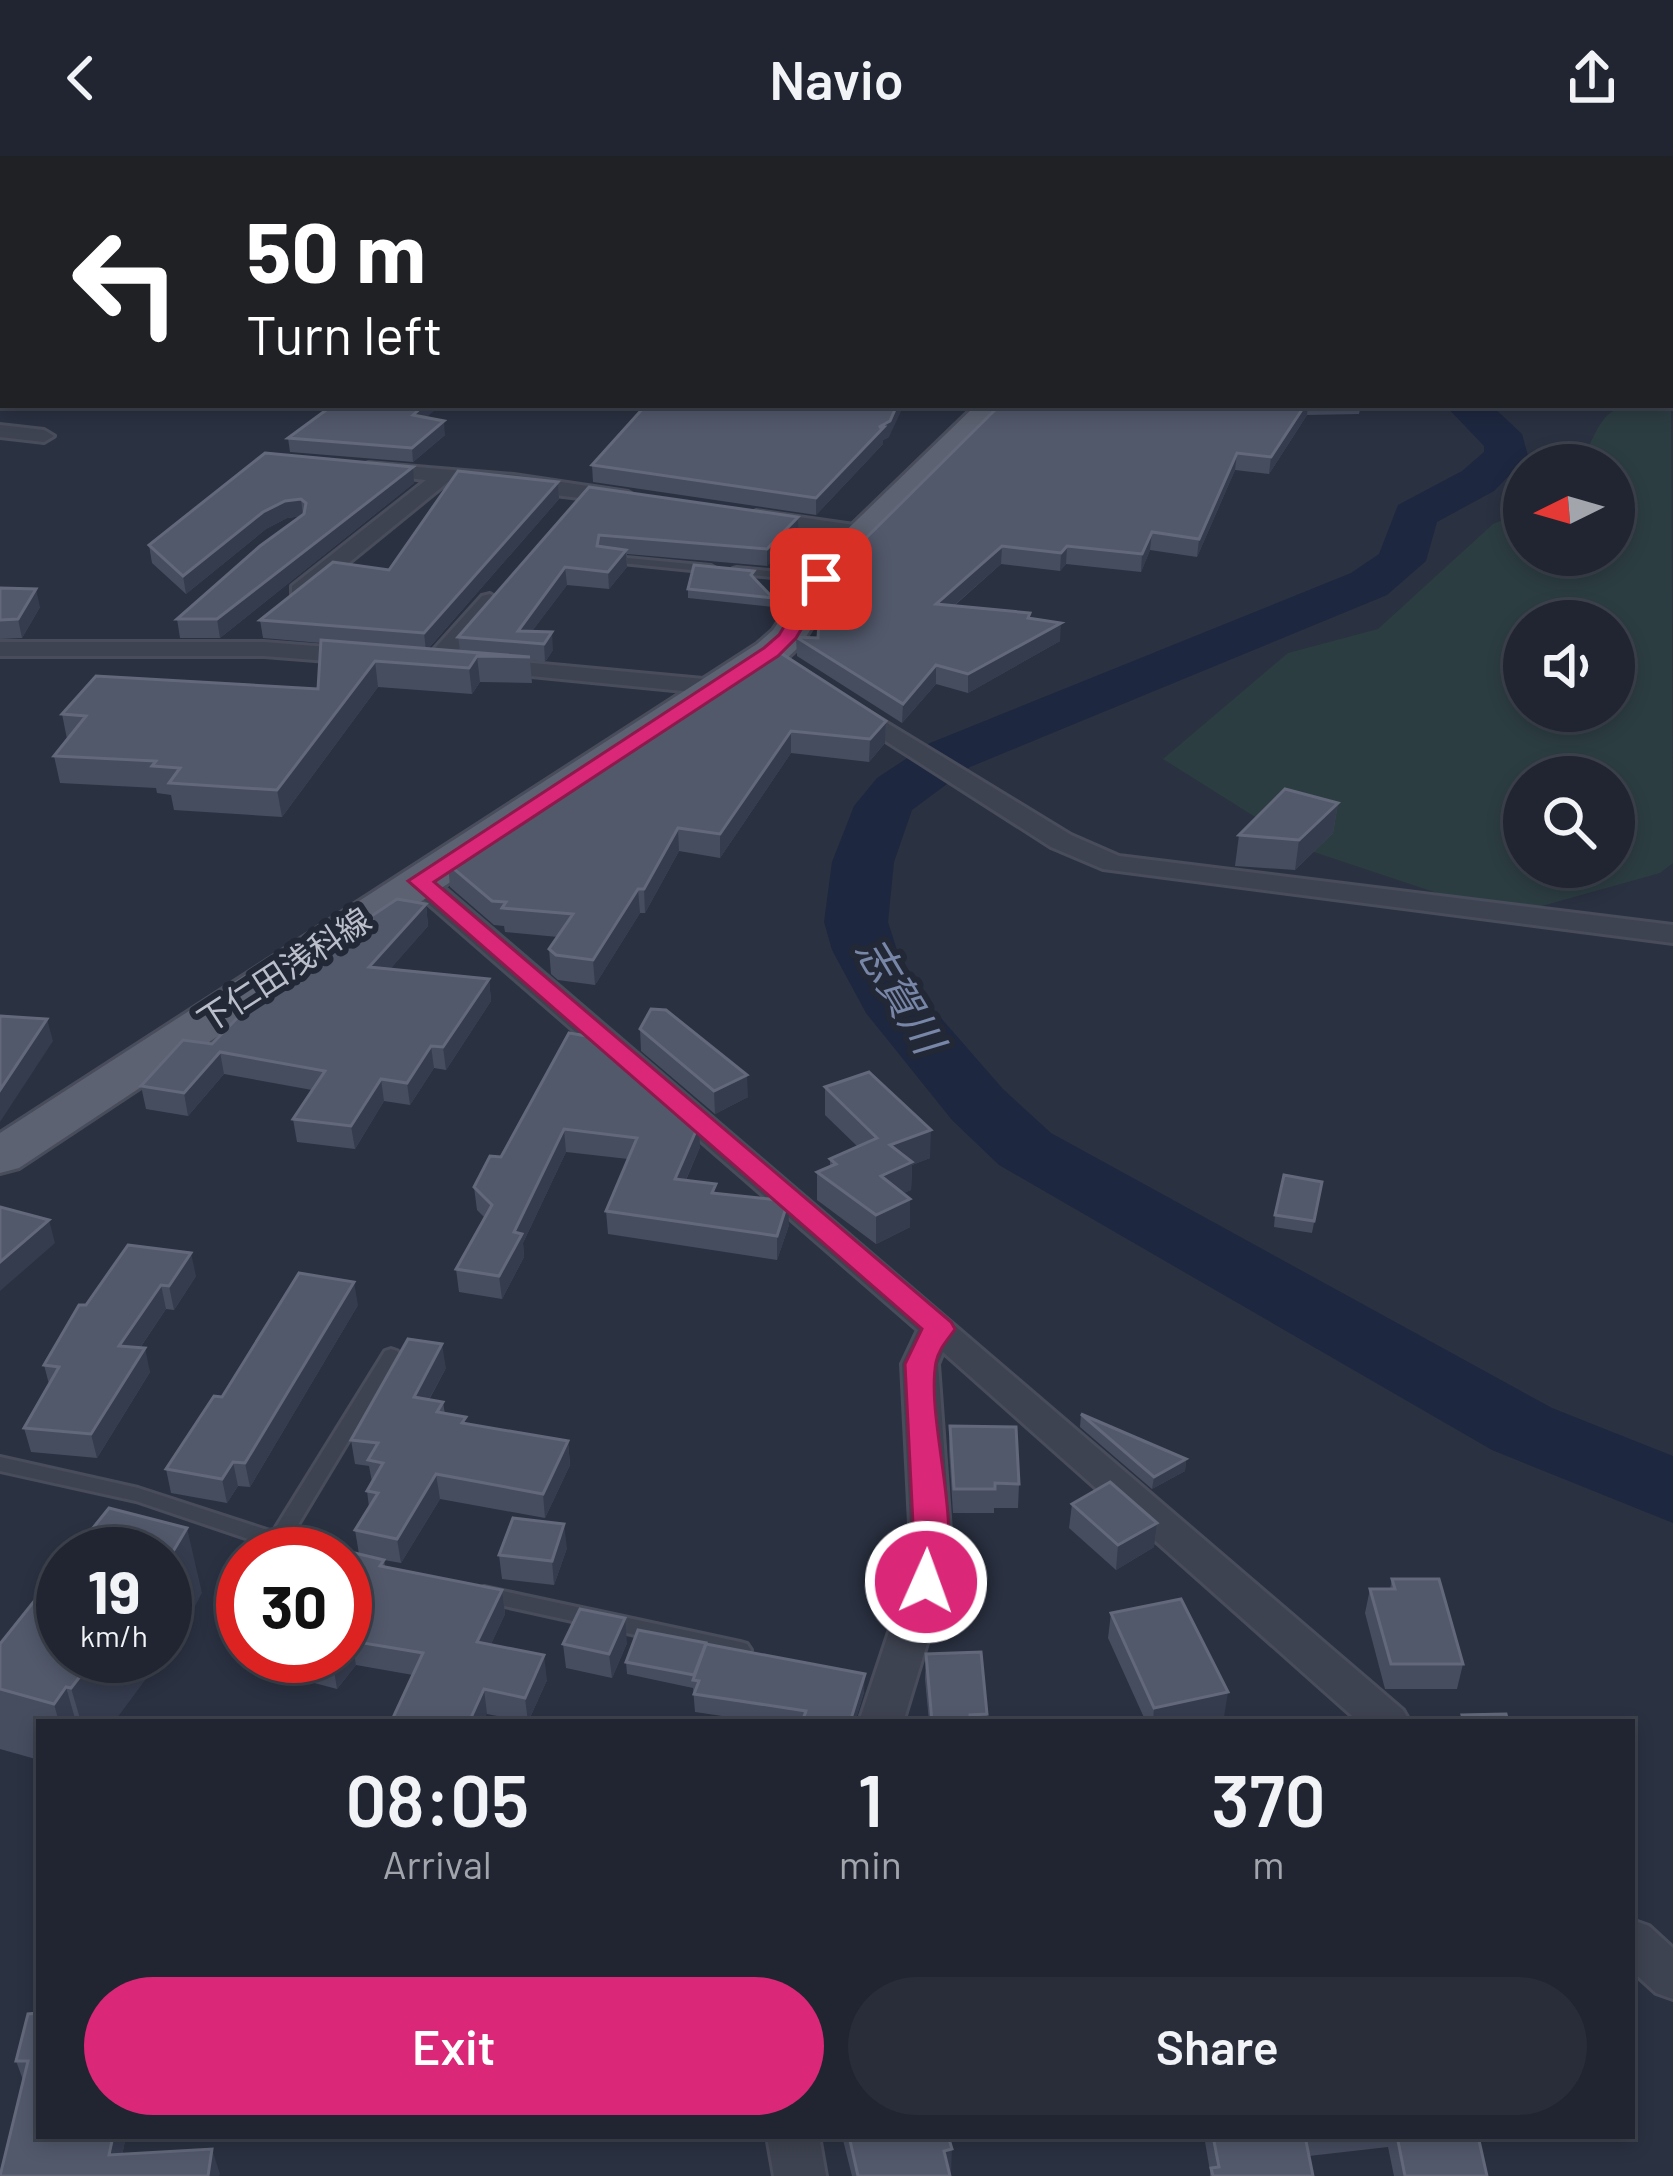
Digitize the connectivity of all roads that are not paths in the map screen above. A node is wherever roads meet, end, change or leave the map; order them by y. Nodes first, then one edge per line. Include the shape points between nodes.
1 (991, 408) edge
2 (0, 431) edge
3 (44, 436) dead end
4 (337, 467) edge
5 (444, 476) junction
6 (653, 502) edge
7 (722, 512) edge
8 (861, 532) junction
9 (604, 559) edge
10 (821, 579) junction
11 (503, 587) edge
12 (179, 620) edge
13 (148, 648) junction
14 (0, 649) edge
15 (228, 649) junction
16 (413, 660) junction
17 (714, 687) junction
18 (835, 697) edge
19 (419, 881) junction
20 (1673, 934) edge
21 (0, 1157) edge
22 (940, 1329) junction
23 (391, 1355) dead end
24 (0, 1465) edge
25 (238, 1527) edge
26 (286, 1527) edge
27 (471, 1592) edge
28 (759, 1654) edge
29 (882, 1695) edge
30 (1385, 1719) edge
31 (1635, 1944) edge
32 (1673, 1978) edge
33 (794, 2139) edge
34 (800, 2176) edge

1 - 8 main road, 下仁田浅科線
2 - 3 street
4 - 5 street
5 - 6 street via 577,499
5 - 15 street
7 - 8 street
8 - 10 main road, 下仁田浅科線
9 - 10 lane
10 - 17 main road, 下仁田浅科線 via 780,658
11 - 16 street
12 - 13 street
13 - 14 street
13 - 15 street
15 - 16 street
16 - 17 street
17 - 19 main road, 下仁田浅科線
18 - 20 street via 1061,841 1113,863
19 - 21 main road, 下仁田浅科線
19 - 22 street
22 - 29 street via 920,1364 931,1544 926,1582
22 - 30 street
23 - 26 lane
24 - 25 lane
27 - 28 lane
31 - 32 street
33 - 34 street

